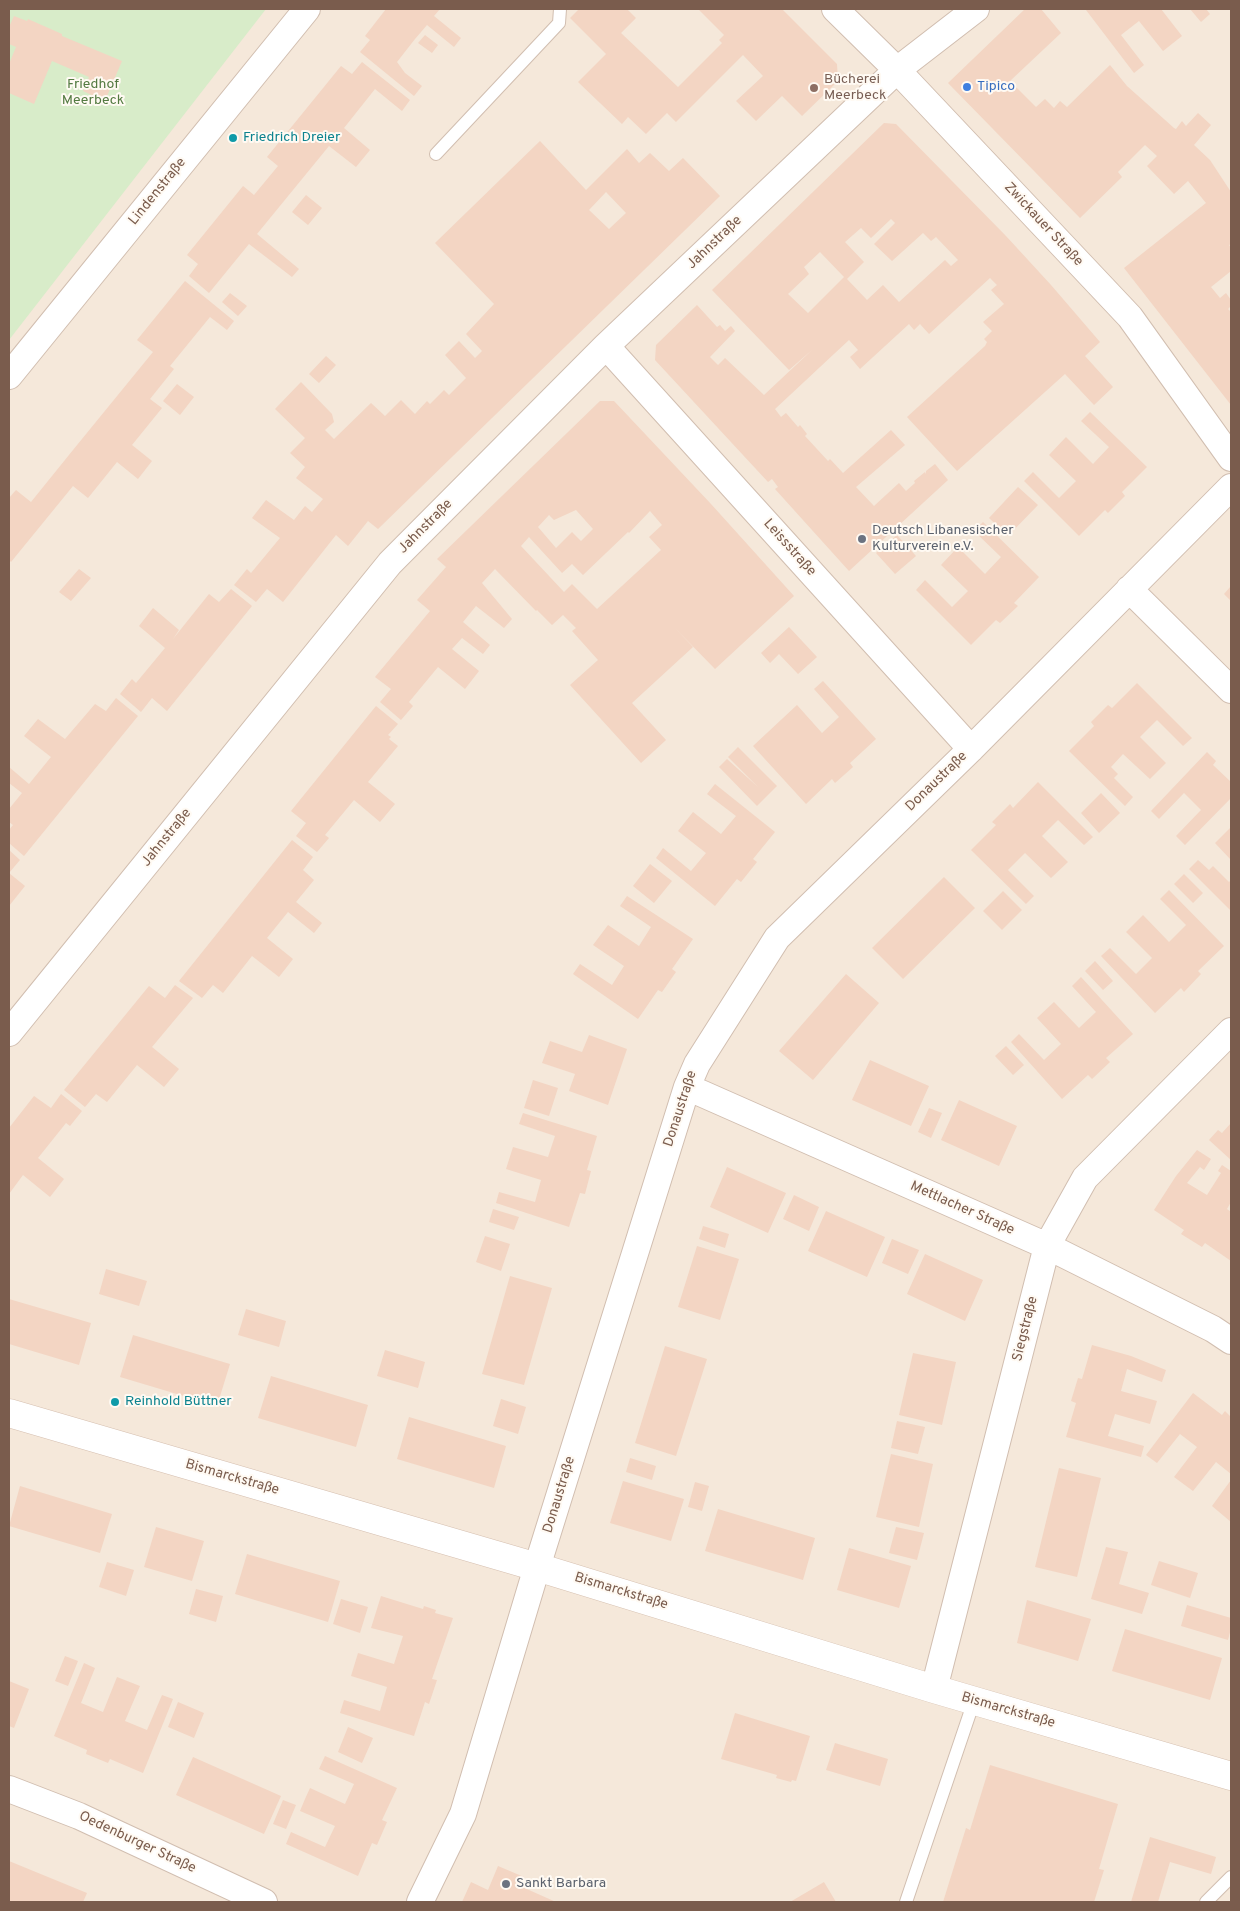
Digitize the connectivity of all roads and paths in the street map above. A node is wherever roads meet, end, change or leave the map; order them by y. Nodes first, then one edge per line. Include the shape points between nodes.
1 (308, 9) edge
2 (560, 9) edge
3 (835, 9) edge
4 (976, 9) edge
5 (897, 70) junction
6 (436, 154) dead end
7 (606, 346) junction
8 (9, 376) edge
9 (1231, 458) edge
10 (1231, 487) edge
11 (1129, 588) junction
12 (1231, 690) edge
13 (971, 749) junction
14 (1231, 1030) edge
15 (9, 1033) edge
16 (687, 1087) junction
17 (1047, 1246) junction
18 (1231, 1341) edge
19 (9, 1413) edge
20 (537, 1566) junction
21 (934, 1689) junction
22 (974, 1701) junction
23 (1231, 1776) edge
24 (9, 1789) edge
25 (1231, 1878) edge
26 (264, 1902) edge
27 (420, 1902) edge
28 (906, 1902) edge
29 (1206, 1902) edge

1 - 8 street, Lindenstraße
2 - 6 lane via 559,23
3 - 5 street, Zwickauer Straße
4 - 5 street, Jahnstraße
5 - 7 street, Jahnstraße
5 - 9 street, Zwickauer Straße via 1130,316
7 - 13 street, Leissstraße
7 - 15 street, Jahnstraße via 390,563
10 - 11 street, Donaustraße
11 - 12 street
11 - 13 street, Donaustraße
13 - 16 street, Donaustraße via 777,938 696,1064
14 - 17 street, Siegstraße via 1085,1178
16 - 17 street, Mettlacher Straße
16 - 20 street, Donaustraße
17 - 18 street, Mettlacher Straße
17 - 21 street, Siegstraße
19 - 20 main road, Bismarckstraße
20 - 21 main road, Bismarckstraße
20 - 27 street, Donaustraße via 463,1814
21 - 22 main road, Bismarckstraße
22 - 23 main road, Bismarckstraße
22 - 28 lane
24 - 26 street, Oedenburger Straße via 79,1816
25 - 29 lane

